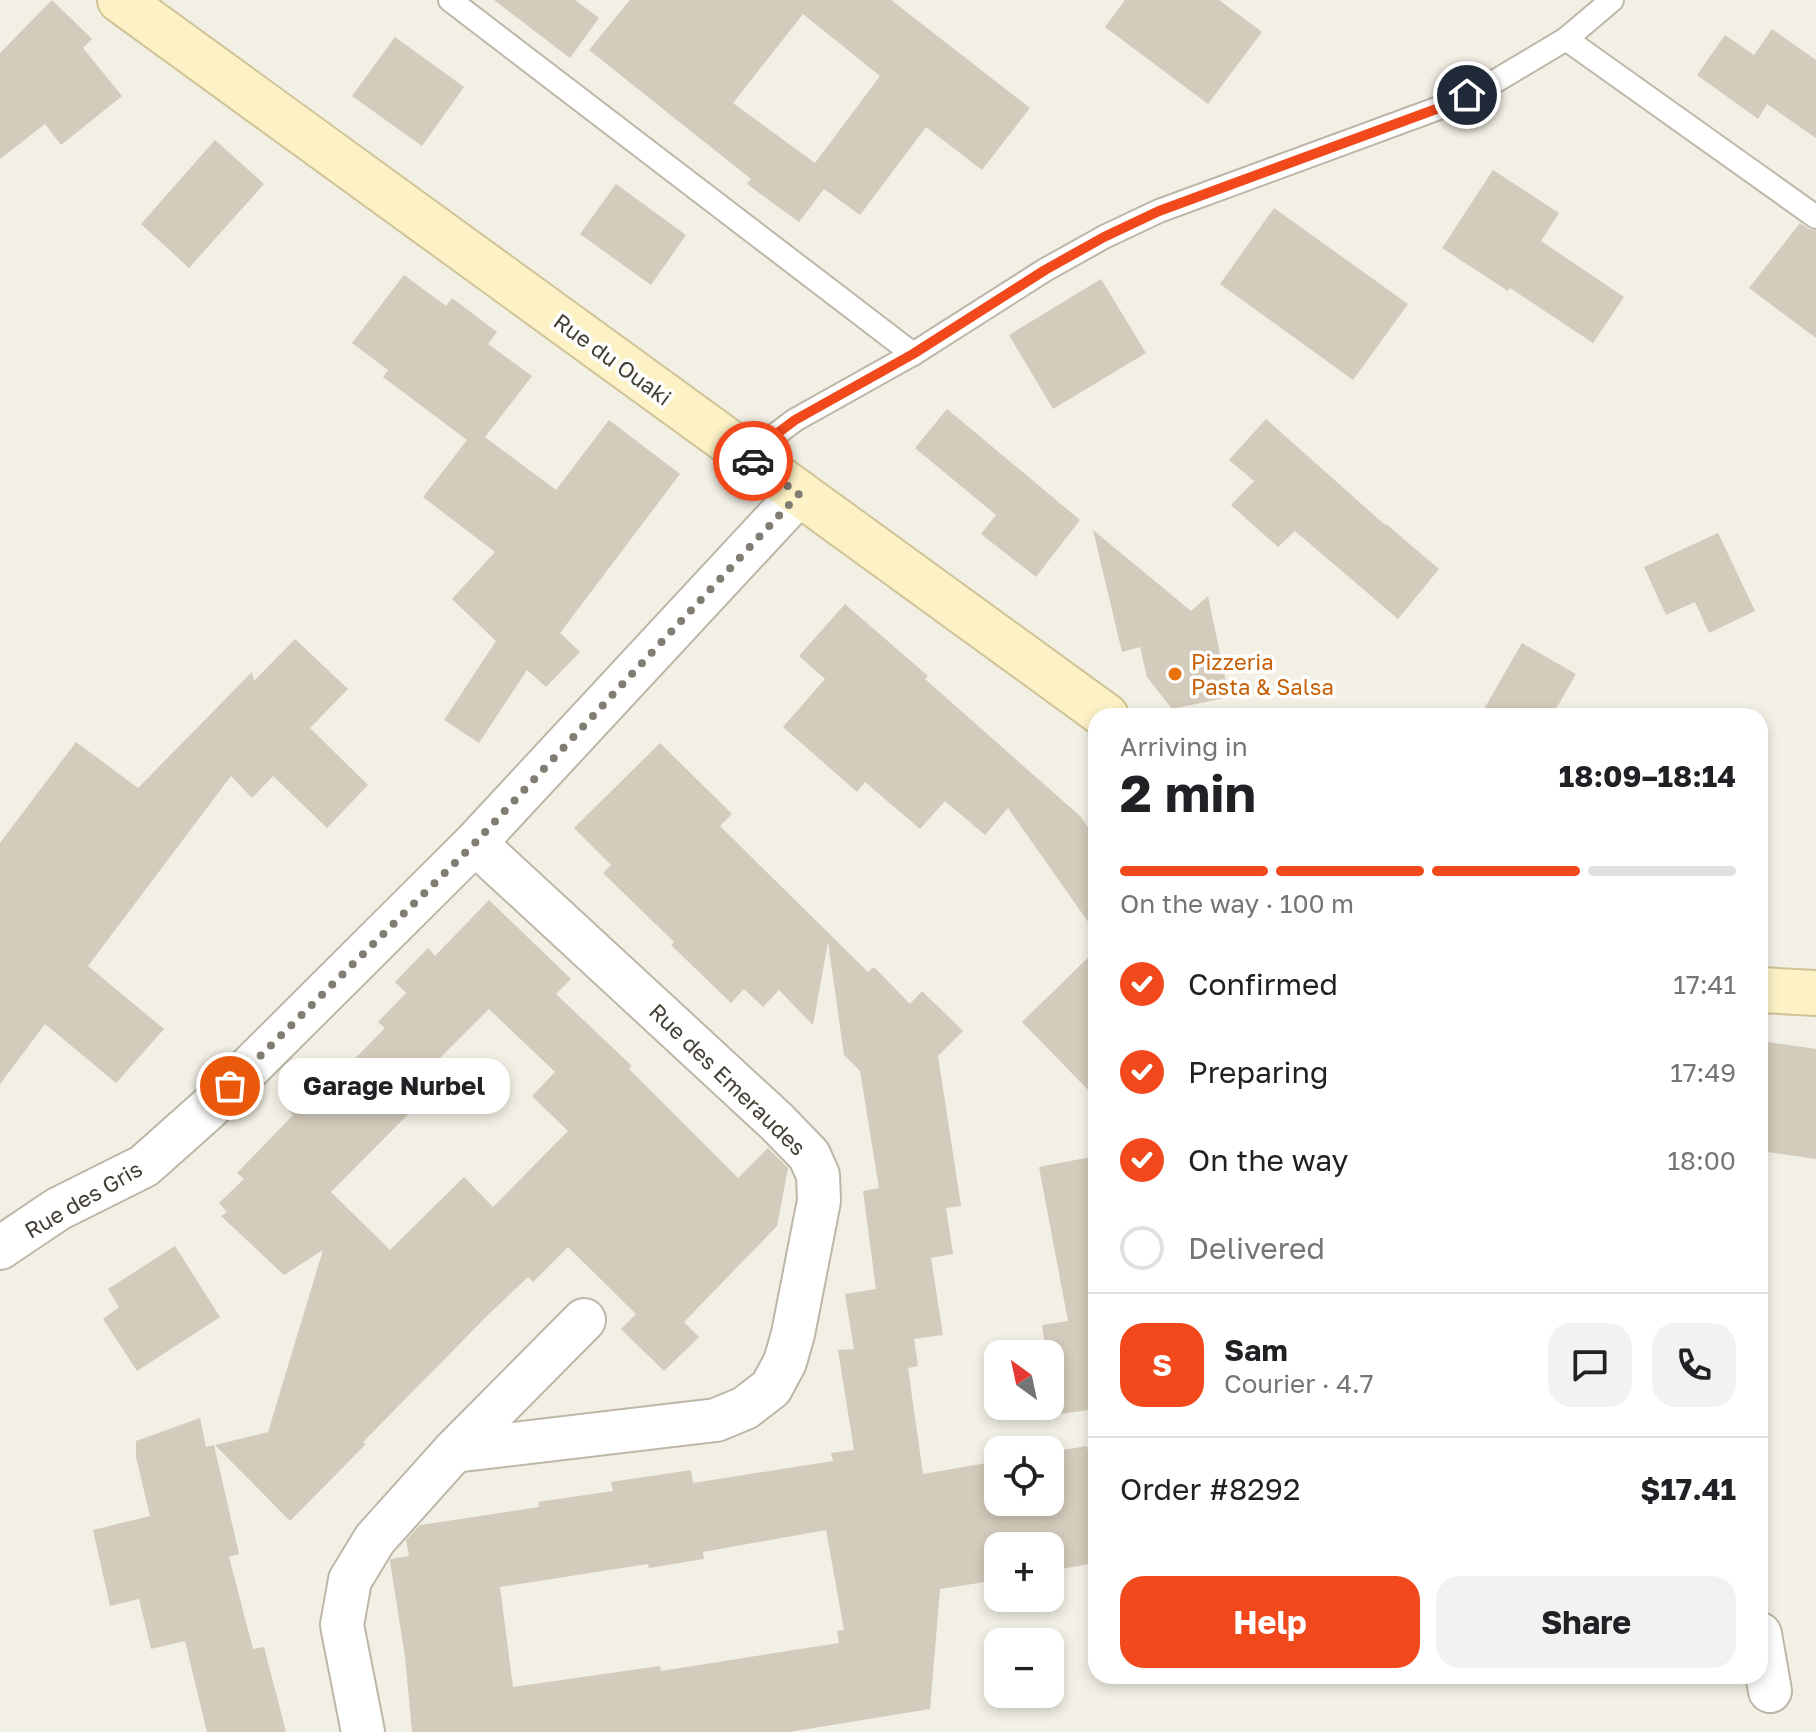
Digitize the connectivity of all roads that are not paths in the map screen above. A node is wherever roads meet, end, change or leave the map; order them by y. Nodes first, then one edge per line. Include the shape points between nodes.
1 (120, 0) edge
2 (450, 0) edge
3 (1612, 0) edge
4 (1566, 39) junction
5 (1816, 217) edge
6 (913, 354) junction
7 (747, 456) junction
8 (799, 494) junction
9 (1095, 708) edge
10 (475, 843) junction
11 (1768, 990) edge
12 (1816, 993) edge
13 (0, 1248) edge
14 (584, 1320) dead end
15 (454, 1451) junction
16 (1768, 1680) edge
17 (1770, 1691) dead end
18 (363, 1732) edge

1 - 7 street, Rue du Ouaki
2 - 6 lane
3 - 4 lane
4 - 5 lane
4 - 6 lane via 1439,108 1159,211 1104,237
6 - 7 lane via 795,420
7 - 8 street, Rue du Ouaki
8 - 9 street, Rue du Ouaki
8 - 10 street, Rue des Gris
10 - 13 street, Rue des Gris via 144,1166 58,1209
10 - 15 street, Rue des Emeraudes via 809,1155 818,1175 819,1201 785,1362 771,1388 745,1408 716,1420
11 - 12 street
14 - 15 street
15 - 18 street via 375,1539 350,1580 342,1625
16 - 17 street

